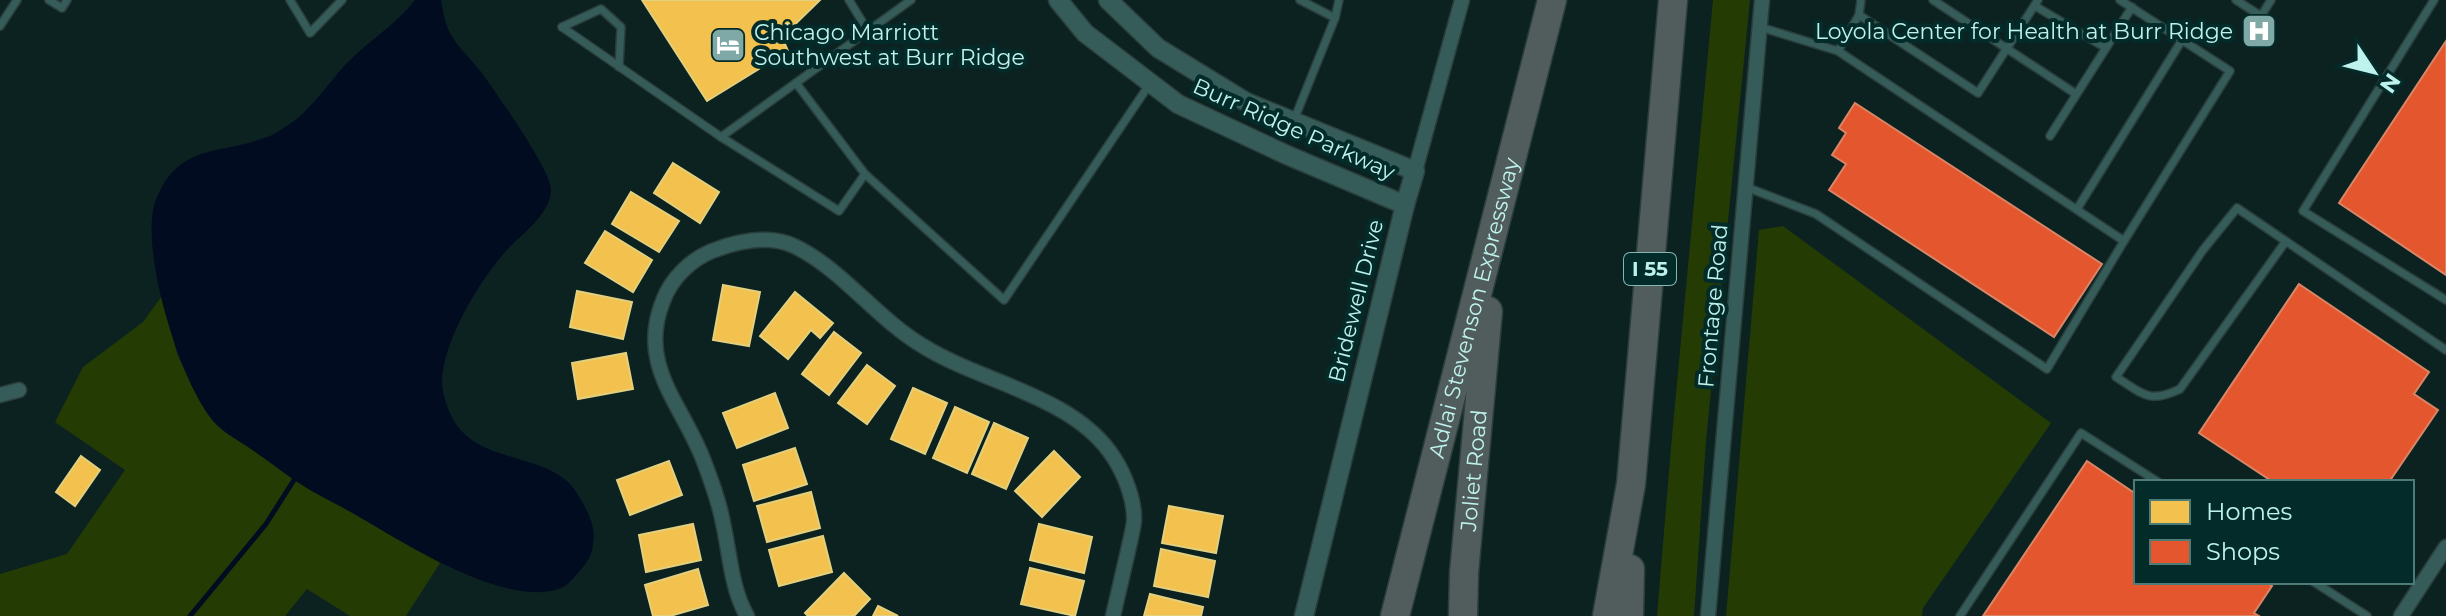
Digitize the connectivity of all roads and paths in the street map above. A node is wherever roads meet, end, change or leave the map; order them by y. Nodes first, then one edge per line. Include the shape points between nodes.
1 (17, 0) edge
2 (49, 0) edge
3 (67, 0) edge
4 (290, 0) edge
5 (342, 0) edge
6 (849, 0) edge
7 (911, 0) edge
8 (1058, 0) edge
9 (1108, 0) edge
10 (1300, 0) edge
11 (1339, 0) edge
12 (1462, 0) edge
13 (1552, 0) edge
14 (1673, 0) edge
15 (1681, 0) edge
16 (1762, 0) edge
17 (1861, 0) edge
18 (1933, 0) edge
19 (2120, 0) edge
20 (2236, 0) edge
21 (2271, 0) edge
22 (2434, 0) edge
23 (901, 3) edge
24 (2037, 3) edge
25 (2132, 7) junction
26 (1859, 15) junction
27 (1335, 18) junction
28 (0, 26) edge
29 (1760, 27) junction
30 (868, 31) junction
31 (2182, 40) junction
32 (2007, 48) junction
33 (2106, 48) junction
34 (1838, 51) junction
35 (1669, 55) junction
36 (619, 67) junction
37 (796, 83) junction
38 (1150, 83) junction
39 (2076, 94) junction
40 (1293, 122) junction
41 (2050, 136) dead end
42 (721, 137) junction
43 (1415, 171) junction
44 (865, 174) junction
45 (1746, 187) junction
46 (1405, 205) junction
47 (2077, 209) junction
48 (1495, 230) junction
49 (2124, 241) junction
50 (2286, 241) junction
51 (2446, 300) edge
52 (2446, 350) edge
53 (19, 390) dead end
54 (0, 395) edge
55 (2155, 480) edge
56 (1631, 484) junction
57 (2446, 547) edge
58 (2317, 584) edge
59 (747, 616) edge
60 (1113, 616) edge
61 (1304, 616) edge
62 (1395, 616) edge
63 (1463, 616) edge
64 (1607, 616) edge
65 (1629, 616) edge
66 (1708, 616) edge
67 (1960, 616) edge
68 (2367, 616) edge
69 (2401, 616) edge

1 - 28 lane
2 - 3 lane via 62,8
4 - 5 lane via 310,33
6 - 30 lane
7 - 23 lane
8 - 38 street, Burr Ridge Parkway via 1085,33
9 - 40 street, Burr Ridge Parkway via 1158,48 1246,102
10 - 27 lane
11 - 27 lane
12 - 43 street, Bridewell Drive
13 - 48 highway, Adlai Stevenson Expressway
14 - 35 highway, I 55
15 - 35 highway
16 - 29 street, Frontage Road
17 - 26 lane
18 - 32 lane
19 - 25 lane
20 - 21 lane via 2261,16
22 - 51 lane via 2303,211
23 - 30 lane
24 - 32 lane
24 - 33 lane
25 - 31 lane
25 - 33 lane
26 - 32 lane via 1978,93
26 - 34 lane
27 - 40 lane
29 - 34 lane
29 - 45 street, Frontage Road
30 - 37 lane
31 - 47 lane
31 - 49 lane via 2230,71
32 - 39 lane
33 - 39 lane
34 - 47 lane
35 - 56 highway, I 55
36 - 36 lane via 621,27 601,9 562,27
36 - 42 lane
37 - 42 lane
37 - 44 lane
38 - 44 lane via 1004,300
38 - 46 street, Burr Ridge Parkway via 1178,104
39 - 41 lane
40 - 43 street, Burr Ridge Parkway
42 - 44 lane via 839,211
43 - 46 street, Bridewell Drive
45 - 49 lane via 1816,214 2047,369
45 - 66 street, Frontage Road
46 - 61 street, Bridewell Drive
47 - 49 lane
48 - 62 highway, Adlai Stevenson Expressway
48 - 63 highway, Joliet Road
50 - 50 lane via 2237,208 2116,377 2143,394 2162,397 2180,389
50 - 52 lane
53 - 54 street
55 - 67 lane via 2081,433
56 - 64 highway, I 55
56 - 65 highway
57 - 69 street
58 - 68 lane
59 - 60 street via 709,474 660,372 655,334 667,291 681,272 705,254 760,239 790,244 815,256 924,347 1057,408 1100,440 1123,476 1134,520

